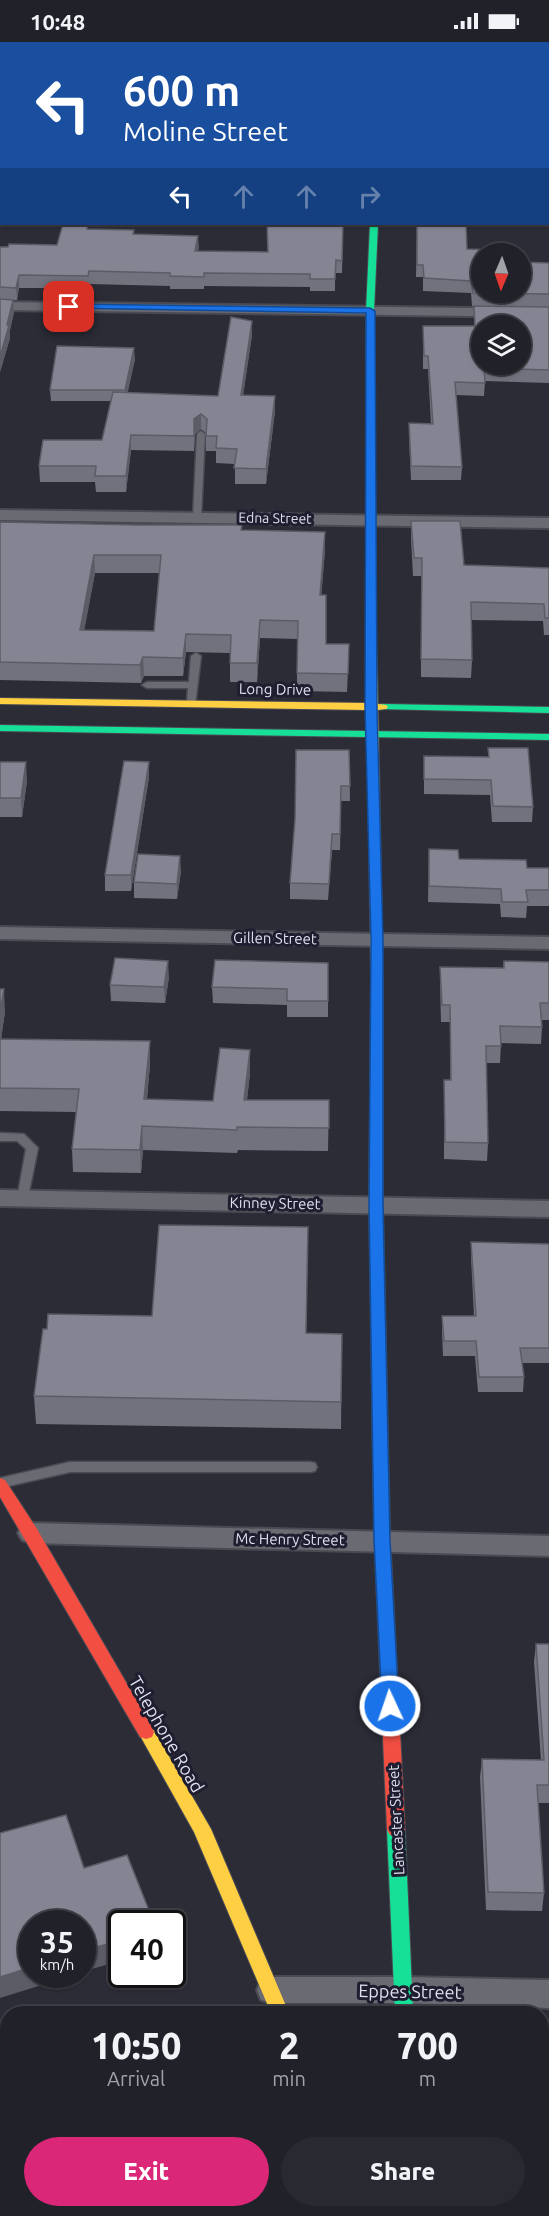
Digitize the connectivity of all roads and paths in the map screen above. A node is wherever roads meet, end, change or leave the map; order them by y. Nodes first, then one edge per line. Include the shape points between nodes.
1 (374, 225) edge
2 (0, 306) edge
3 (370, 311) junction
4 (549, 314) edge
5 (201, 434) dead end
6 (0, 515) edge
7 (197, 518) junction
8 (369, 520) junction
9 (549, 523) edge
10 (196, 656) dead end
11 (147, 685) dead end
12 (194, 685) junction
13 (0, 701) edge
14 (192, 704) junction
15 (371, 707) junction
16 (549, 710) edge
17 (0, 728) edge
18 (372, 733) junction
19 (549, 737) edge
20 (0, 933) edge
21 (377, 940) junction
22 (549, 943) edge
23 (0, 1137) edge
24 (11, 1198) edge
25 (376, 1205) junction
26 (549, 1209) edge
27 (310, 1467) dead end
28 (0, 1483) edge
29 (31, 1533) junction
30 (382, 1540) junction
31 (549, 1546) edge
32 (549, 1994) edge
33 (404, 2001) edge
34 (276, 2002) edge
35 (491, 2003) edge

1 - 3 street, Lancaster Street
2 - 3 street
3 - 4 street
3 - 8 street, Lancaster Street
5 - 7 lane
6 - 7 street, Edna Street
7 - 8 street, Edna Street
8 - 9 street, Edna Street
8 - 15 street, Lancaster Street
10 - 12 lane
11 - 12 lane
12 - 14 lane
13 - 14 street, Long Drive
14 - 15 street, Long Drive
15 - 16 street, Long Drive
15 - 18 street, Lancaster Street
17 - 18 street
18 - 19 street
18 - 21 street, Lancaster Street
20 - 21 street, Gillen Street
21 - 22 street, Gillen Street
21 - 25 street, Lancaster Street
23 - 24 lane via 20,1137 32,1148
24 - 25 street, Kinney Street
25 - 26 street, Kinney Street
25 - 30 street, Lancaster Street
27 - 28 lane via 70,1467
28 - 29 street, Telephone Road
29 - 30 street, Mc Henry Street
29 - 34 street, Telephone Road via 202,1829
30 - 31 street, Mc Henry Street
30 - 33 street, Lancaster Street
32 - 35 street, Eppes Street
33 - 34 street, Eppes Street
33 - 35 street, Eppes Street

